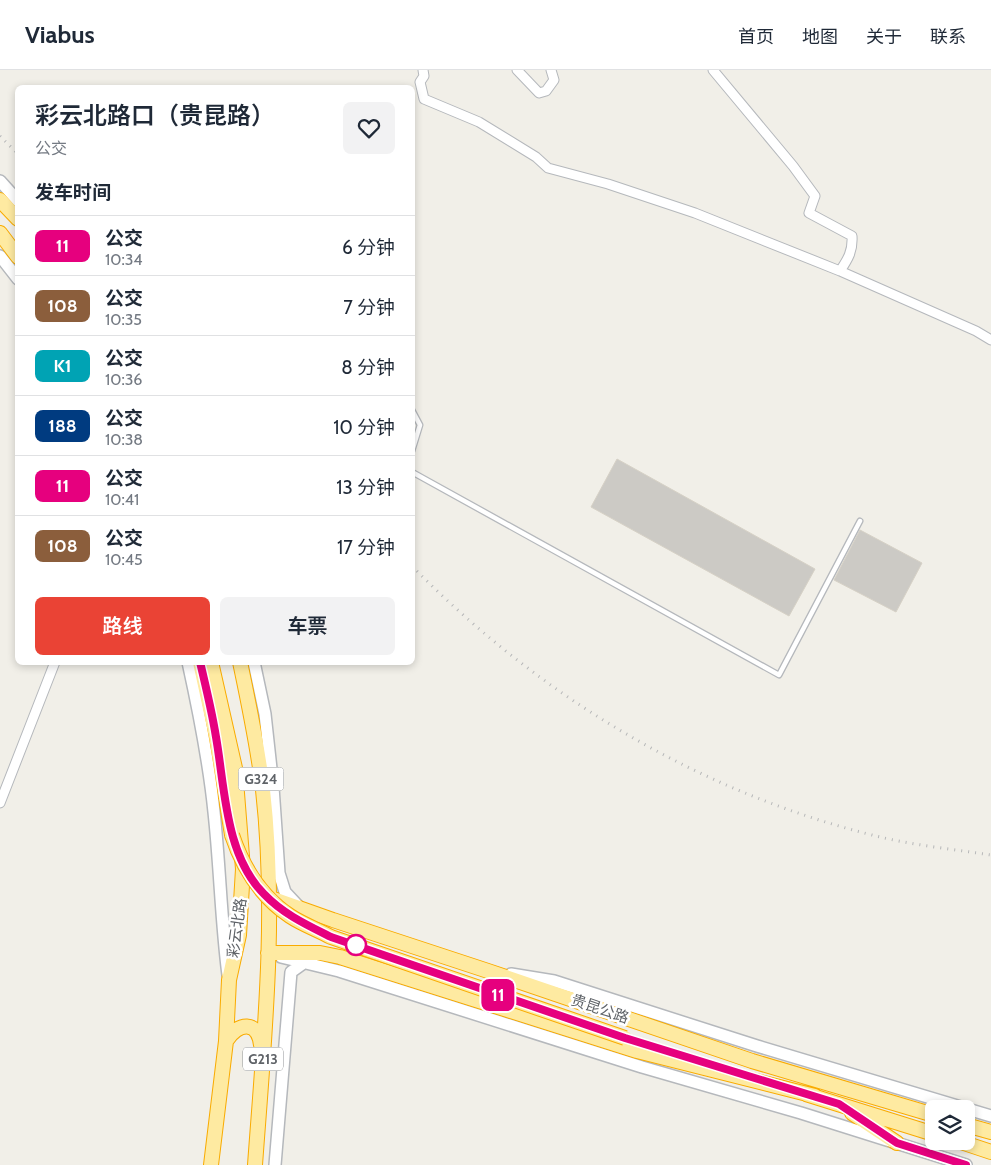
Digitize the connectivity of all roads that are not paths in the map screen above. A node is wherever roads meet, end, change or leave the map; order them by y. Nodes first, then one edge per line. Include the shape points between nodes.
1 (423, 70) edge
2 (517, 70) edge
3 (551, 70) edge
4 (713, 70) edge
5 (0, 181) edge
6 (15, 198) edge
7 (0, 200) edge
8 (15, 216) edge
9 (0, 233) edge
10 (15, 253) edge
11 (0, 256) edge
12 (840, 271) junction
13 (15, 275) edge
14 (991, 340) edge
15 (415, 416) edge
16 (415, 441) edge
17 (415, 474) edge
18 (860, 521) dead end
19 (54, 665) edge
20 (189, 665) edge
21 (201, 665) edge
22 (213, 665) edge
23 (241, 665) edge
24 (255, 665) edge
25 (0, 804) edge
26 (279, 873) junction
27 (268, 896) junction
28 (302, 909) junction
29 (338, 921) junction
30 (320, 953) junction
31 (268, 954) junction
32 (305, 962) junction
33 (488, 971) junction
34 (229, 980) junction
35 (226, 1041) junction
36 (263, 1058) junction
37 (815, 1096) junction
38 (839, 1104) junction
39 (925, 1112) edge
40 (991, 1116) edge
41 (975, 1128) edge
42 (925, 1131) edge
43 (991, 1132) edge
44 (897, 1143) junction
45 (975, 1147) edge
46 (991, 1152) edge
47 (212, 1165) edge
48 (255, 1165) edge
49 (275, 1165) edge
50 (966, 1165) edge

1 - 12 street via 420,82 424,99 479,122 548,168 695,213
2 - 3 street via 539,93 546,91 554,80
4 - 12 street via 815,196 809,213 852,236 850,255
5 - 6 street
7 - 8 highway
9 - 10 highway
11 - 13 street
12 - 14 street
15 - 16 lane via 420,425
17 - 18 lane via 779,675
19 - 25 street
20 - 34 street via 214,812 222,932
21 - 37 highway, 贵昆公路 / G324, bridge via 232,835 239,855 249,876 289,915 331,937 625,1038
22 - 34 highway, 彩云北路 / G213 via 235,768 242,839 239,935
23 - 27 highway, 彩云北路 / G324 via 262,782
24 - 26 street via 265,714
26 - 27 highway
26 - 28 street via 285,892
27 - 28 highway, 贵昆公路
27 - 31 highway, 彩云北路
28 - 29 highway, 贵昆公路
29 - 30 highway via 322,925 316,932 314,943
29 - 33 highway, 贵昆公路
30 - 31 highway
30 - 37 highway via 637,1051
31 - 32 street
31 - 36 highway, 彩云北路 / G213
32 - 44 street
32 - 49 street via 291,972
33 - 39 highway, 贵昆公路 via 752,1061
33 - 40 street via 554,981
34 - 35 highway, 彩云北路 / G213
35 - 36 highway via 236,1028 246,1026 254,1029 260,1035
35 - 47 highway, 彩云北路 / G213
36 - 48 highway, 彩云北路 / G213
37 - 38 highway, 贵昆公路
38 - 42 highway, 贵昆公路
38 - 44 highway
41 - 43 highway
44 - 50 street
45 - 46 highway

